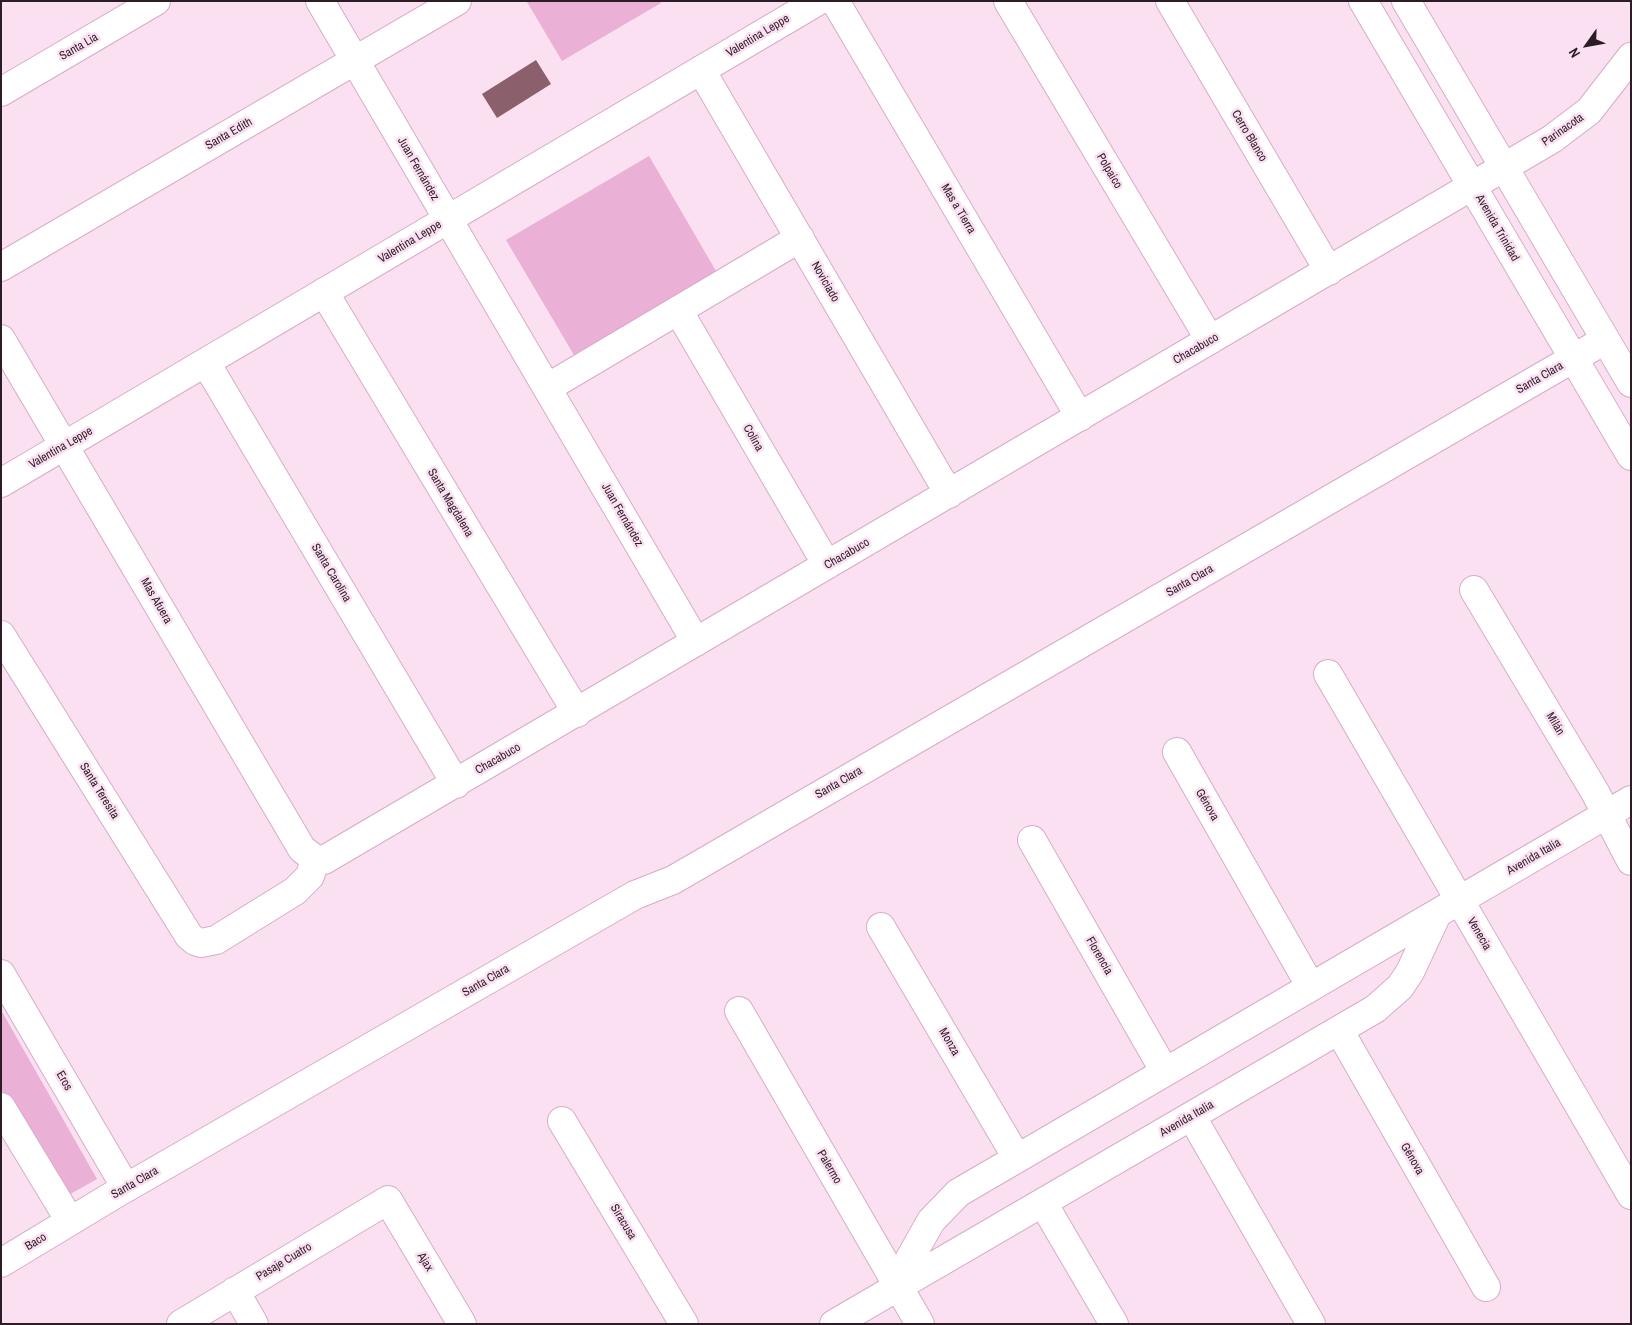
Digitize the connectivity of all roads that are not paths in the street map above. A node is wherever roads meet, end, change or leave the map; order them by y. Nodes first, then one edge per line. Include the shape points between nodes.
1 (156, 1) edge
2 (320, 1) edge
3 (457, 1) edge
4 (818, 1) edge
5 (835, 1) edge
6 (1008, 1) edge
7 (1170, 1) edge
8 (1363, 1) edge
9 (1406, 1) edge
10 (1631, 57) edge
11 (355, 61) junction
12 (701, 70) junction
13 (1, 92) edge
14 (1504, 167) junction
15 (1472, 186) junction
16 (448, 220) junction
17 (800, 238) junction
18 (1, 267) edge
19 (1329, 271) junction
20 (324, 292) junction
21 (678, 310) junction
22 (1, 339) edge
23 (1210, 340) junction
24 (1605, 340) junction
25 (1574, 359) junction
26 (206, 363) junction
27 (1631, 383) edge
28 (547, 388) junction
29 (1080, 417) junction
30 (64, 446) junction
31 (1629, 449) edge
32 (1, 483) edge
33 (949, 494) junction
34 (827, 565) junction
35 (1474, 590) dead end
36 (1, 635) edge
37 (696, 642) junction
38 (1328, 674) dead end
39 (576, 713) junction
40 (1177, 752) dead end
41 (456, 784) junction
42 (1631, 800) edge
43 (1606, 815) junction
44 (1032, 840) dead end
45 (315, 859) junction
46 (1631, 861) edge
47 (1448, 908) junction
48 (881, 927) dead end
49 (1, 974) edge
50 (1311, 987) junction
51 (739, 1011) dead end
52 (1339, 1030) junction
53 (1165, 1072) junction
54 (1, 1107) edge
55 (1192, 1117) junction
56 (562, 1121) dead end
57 (1017, 1158) junction
58 (126, 1188) junction
59 (1631, 1194) edge
60 (388, 1200) joint
61 (1043, 1203) junction
62 (70, 1221) junction
63 (1, 1263) edge
64 (899, 1286) junction
65 (1486, 1287) dead end
66 (235, 1292) junction
67 (181, 1324) edge
68 (254, 1324) edge
69 (462, 1324) edge
70 (684, 1324) edge
71 (834, 1324) edge
72 (920, 1324) edge
73 (1114, 1324) edge
74 (1311, 1324) edge

1 - 13 street, Santa Lia
2 - 11 street, Juan Fernández
3 - 11 street, Santa Edith
4 - 12 street, Valentina Leppe
5 - 29 street, Mas a Tierra
6 - 23 street, Polpaico
7 - 19 street, Cerro Blanco
8 - 15 street, Avenida Trinidad
9 - 14 street
10 - 14 street, Parinacota via 1604,95 1572,126
11 - 16 street, Juan Fernández
11 - 18 street, Santa Edith
12 - 16 street, Valentina Leppe
12 - 17 street, Noviciado
14 - 15 street, Chacabuco
14 - 24 street
15 - 19 street, Chacabuco
15 - 25 street, Avenida Trinidad
16 - 20 street, Valentina Leppe
16 - 28 street, Juan Fernández
17 - 21 street
17 - 33 street, Noviciado
19 - 23 street, Chacabuco
20 - 26 street, Valentina Leppe
20 - 39 street, Santa Magdalena
21 - 28 street
21 - 34 street, Colina
22 - 30 street, Mas Afuera
23 - 29 street, Chacabuco
24 - 25 street, Santa Clara
24 - 27 street
25 - 31 street, Avenida Trinidad
25 - 58 street, Santa Clara via 681,875 635,896
26 - 30 street, Valentina Leppe
26 - 41 street, Santa Carolina
28 - 37 street, Juan Fernández
29 - 33 street, Chacabuco
30 - 32 street, Valentina Leppe
30 - 45 street, Mas Afuera via 302,849
33 - 34 street, Chacabuco
34 - 37 street, Chacabuco
35 - 43 street, Milán via 1596,792
36 - 45 street, Santa Teresita via 189,936 201,943 216,940 295,891 310,876
37 - 39 street, Chacabuco
38 - 47 street, Venecia
39 - 41 street, Chacabuco
40 - 50 street, Génova
41 - 45 street, Chacabuco via 333,856
42 - 43 street, Avenida Italia
43 - 46 street, Milán
43 - 47 street, Avenida Italia
44 - 53 street, Florencia
47 - 50 street, Avenida Italia
47 - 52 street, Avenida Italia via 1400,987 1375,1009
47 - 59 street, Venecia
48 - 57 street, Monza
49 - 58 street, Eros
50 - 53 street, Avenida Italia
51 - 64 street, Palermo
52 - 55 street, Avenida Italia
52 - 65 street, Génova
53 - 57 street, Avenida Italia
54 - 62 street
55 - 61 street, Avenida Italia
55 - 74 street
56 - 70 street, Siracusa
57 - 64 street, Avenida Italia via 958,1193 942,1208 922,1235
58 - 62 street, Santa Clara
60 - 66 street, Pasaje Cuatro
60 - 69 street, Ajax
61 - 64 street, Avenida Italia
61 - 73 street
62 - 63 street, Baco
64 - 71 street, Avenida Italia
64 - 72 street, Palermo
66 - 67 street, Pasaje Cuatro
66 - 68 street

